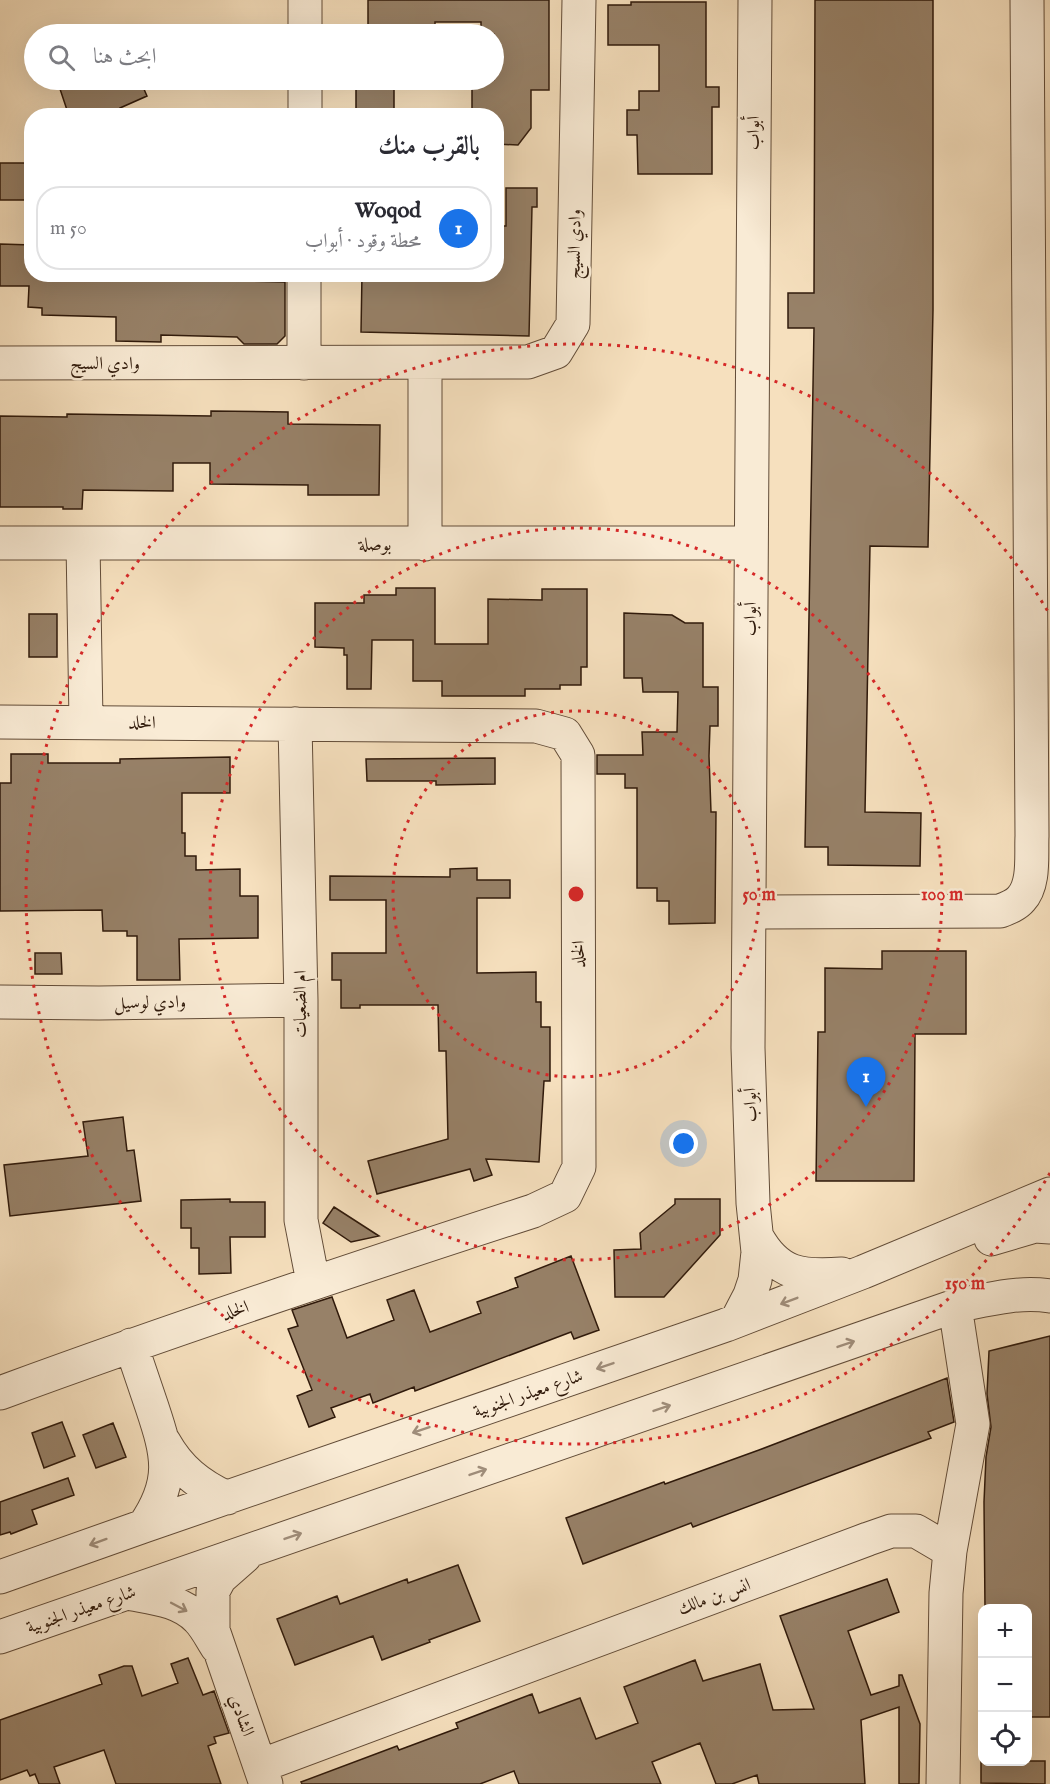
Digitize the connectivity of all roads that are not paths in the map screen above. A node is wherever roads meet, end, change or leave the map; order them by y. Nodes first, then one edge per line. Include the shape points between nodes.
1 (305, 0) edge
2 (579, 0) edge
3 (754, 0) edge
4 (1026, 0) edge
5 (305, 24) edge
6 (305, 90) edge
7 (305, 108) edge
8 (304, 282) edge
9 (0, 363) edge
10 (304, 363) junction
11 (425, 363) junction
12 (0, 543) edge
13 (83, 543) junction
14 (750, 543) junction
15 (425, 544) junction
16 (0, 722) edge
17 (86, 722) junction
18 (295, 724) junction
19 (749, 912) junction
20 (301, 1000) junction
21 (0, 1002) edge
22 (1050, 1194) edge
23 (1050, 1227) edge
24 (758, 1237) junction
25 (863, 1272) junction
26 (1050, 1280) edge
27 (313, 1282) junction
28 (1050, 1296) edge
29 (955, 1306) junction
30 (737, 1320) junction
31 (131, 1345) junction
32 (0, 1393) edge
33 (164, 1442) junction
34 (227, 1498) junction
35 (144, 1526) junction
36 (252, 1550) junction
37 (950, 1551) junction
38 (0, 1577) edge
39 (125, 1593) junction
40 (0, 1637) edge
41 (217, 1647) junction
42 (263, 1775) edge
43 (943, 1784) edge

1 - 5 street
2 - 11 street, وادي السيج via 573,324 556,352 528,362
3 - 14 street, أبواب
4 - 19 street via 1032,836 1027,888 1023,898 1000,911
6 - 7 street
8 - 10 street
9 - 10 street, وادي السيج
10 - 11 street, وادي السيج
11 - 15 street
12 - 13 street, بوصلة
13 - 15 street, بوصلة
13 - 17 street
14 - 15 street, بوصلة
14 - 19 street, أبواب
16 - 17 street, الخلد
17 - 18 street, الخلد
18 - 20 street, ام الضعيات
18 - 27 street, الخلد via 536,726 565,735 578,755 579,1167 565,1196 533,1211
19 - 24 street, أبواب via 748,1048 753,1203
20 - 21 street, وادي لوسيل
20 - 27 street, ام الضعيات via 300,1220
22 - 25 street, شارع معيذر الجنوبية
23 - 25 street via 1026,1228 935,1257
24 - 25 street, أبواب via 771,1257 791,1271 807,1275
24 - 30 street, أبواب via 754,1280
25 -> 30 street, شارع معيذر الجنوبية
26 - 29 street via 995,1284
27 - 31 street, الخلد
28 - 29 street, شارع معيذر الجنوبية via 1000,1297
36 -> 29 street, شارع معيذر الجنوبية
29 - 37 street via 973,1424
30 -> 34 street, شارع معيذر الجنوبية
31 - 32 street, الخلد
31 - 33 street
33 - 34 street via 178,1464 196,1481
33 - 35 street via 165,1477 154,1511
34 - 35 street, شارع معيذر الجنوبية
35 -> 38 street, شارع معيذر الجنوبية
36 - 39 street, شارع معيذر الجنوبية
36 - 41 street, الشادي via 220,1578 213,1591
37 - 42 street, انس بن مالك via 916,1531 891,1531
37 - 43 street
39 - 40 street, شارع معيذر الجنوبية
39 -> 41 street, الشادي via 165,1600 183,1608 198,1619
41 - 42 street, الشادي

